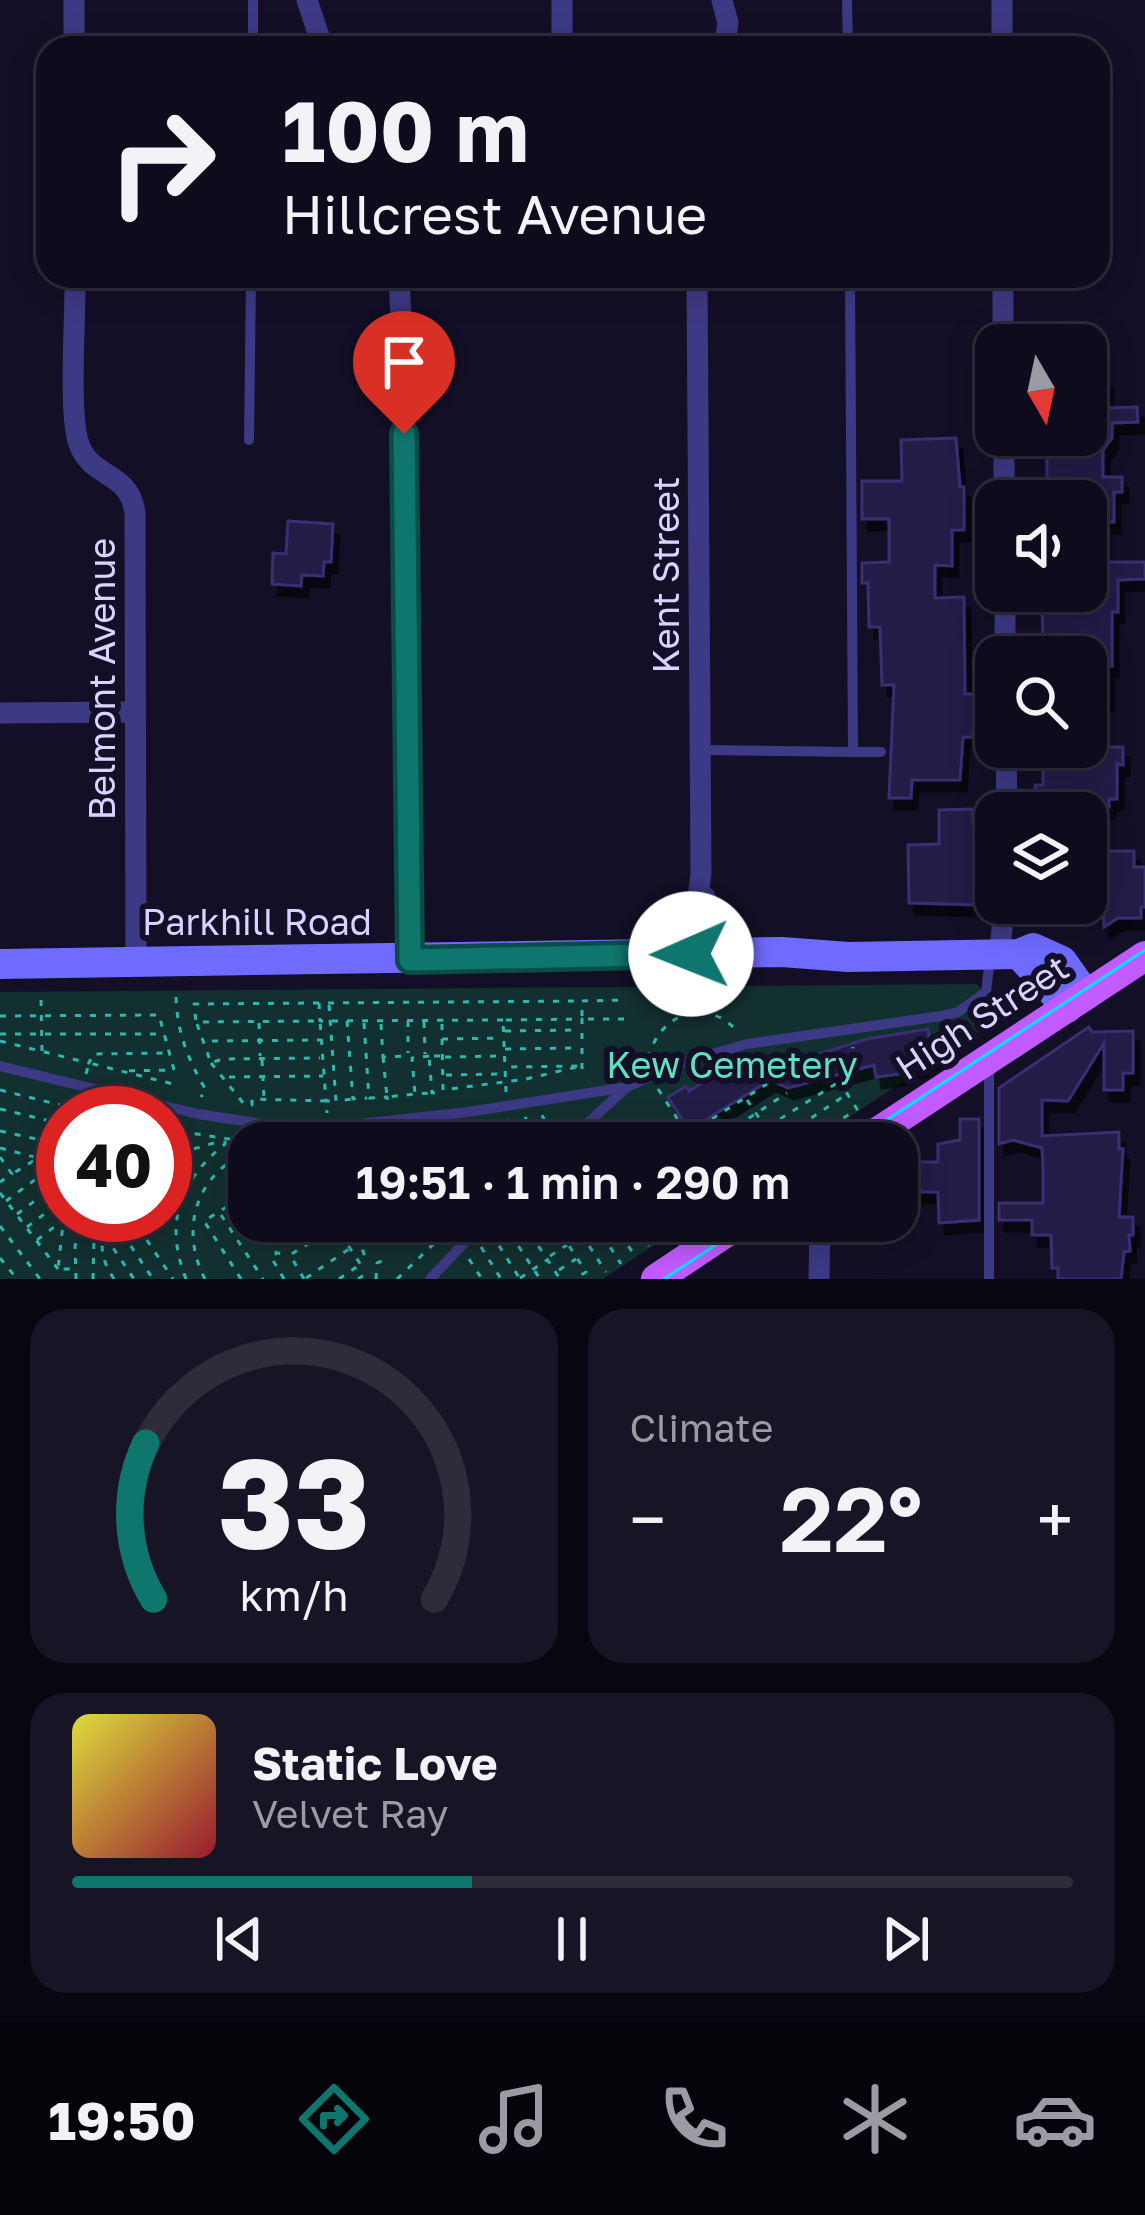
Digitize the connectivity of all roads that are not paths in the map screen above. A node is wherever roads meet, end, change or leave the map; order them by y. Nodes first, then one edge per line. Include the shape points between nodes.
1 (74, 0) edge
2 (254, 0) edge
3 (307, 0) edge
4 (562, 0) edge
5 (722, 0) edge
6 (734, 0) edge
7 (847, 0) edge
8 (1002, 0) edge
9 (74, 36) edge
10 (253, 36) edge
11 (319, 36) edge
12 (562, 36) edge
13 (727, 36) edge
14 (732, 36) edge
15 (848, 36) edge
16 (1002, 36) edge
17 (75, 288) edge
18 (251, 288) edge
19 (400, 288) edge
20 (697, 288) edge
21 (850, 288) edge
22 (1003, 288) edge
23 (1004, 324) edge
24 (249, 440) dead end
25 (0, 712) edge
26 (134, 712) junction
27 (700, 750) junction
28 (853, 752) junction
29 (881, 752) dead end
30 (1006, 924) edge
31 (702, 953) junction
32 (1003, 955) junction
33 (410, 960) junction
34 (136, 962) junction
35 (0, 964) edge
36 (1142, 966) edge
37 (1076, 1001) junction
38 (991, 1058) junction
39 (0, 1066) edge
40 (627, 1087) junction
41 (589, 1122) edge
42 (893, 1122) edge
43 (466, 1242) edge
44 (698, 1242) edge
45 (820, 1242) edge
46 (645, 1267) edge
47 (430, 1279) edge
48 (820, 1279) edge
49 (989, 1279) edge

1 - 9 street
2 - 10 lane
3 - 11 street
4 - 12 street
5 - 13 street
6 - 14 street
7 - 15 lane
8 - 16 street
17 - 26 street, Belmont Avenue via 77,440 134,504
18 - 24 lane
19 - 33 street
20 - 27 street, Kent Street
21 - 28 lane
22 - 23 street
25 - 26 street
26 - 34 street, Belmont Avenue
27 - 28 lane
27 - 31 street, Kent Street
28 - 29 lane
30 - 32 street
31 - 32 street, Parkhill Road
31 - 33 street, Parkhill Road
32 - 37 street, Parkhill Road via 1033,948 1062,961
32 - 40 lane via 986,992 958,1012 747,1044
33 - 34 street, Parkhill Road
34 - 35 street, Parkhill Road
36 - 37 main road, High Street
37 - 38 main road, High Street
38 - 42 main road, High Street
38 - 49 lane
39 - 40 lane via 270,1125 331,1127
40 - 41 lane
43 - 47 lane
44 - 46 main road
45 - 48 street

